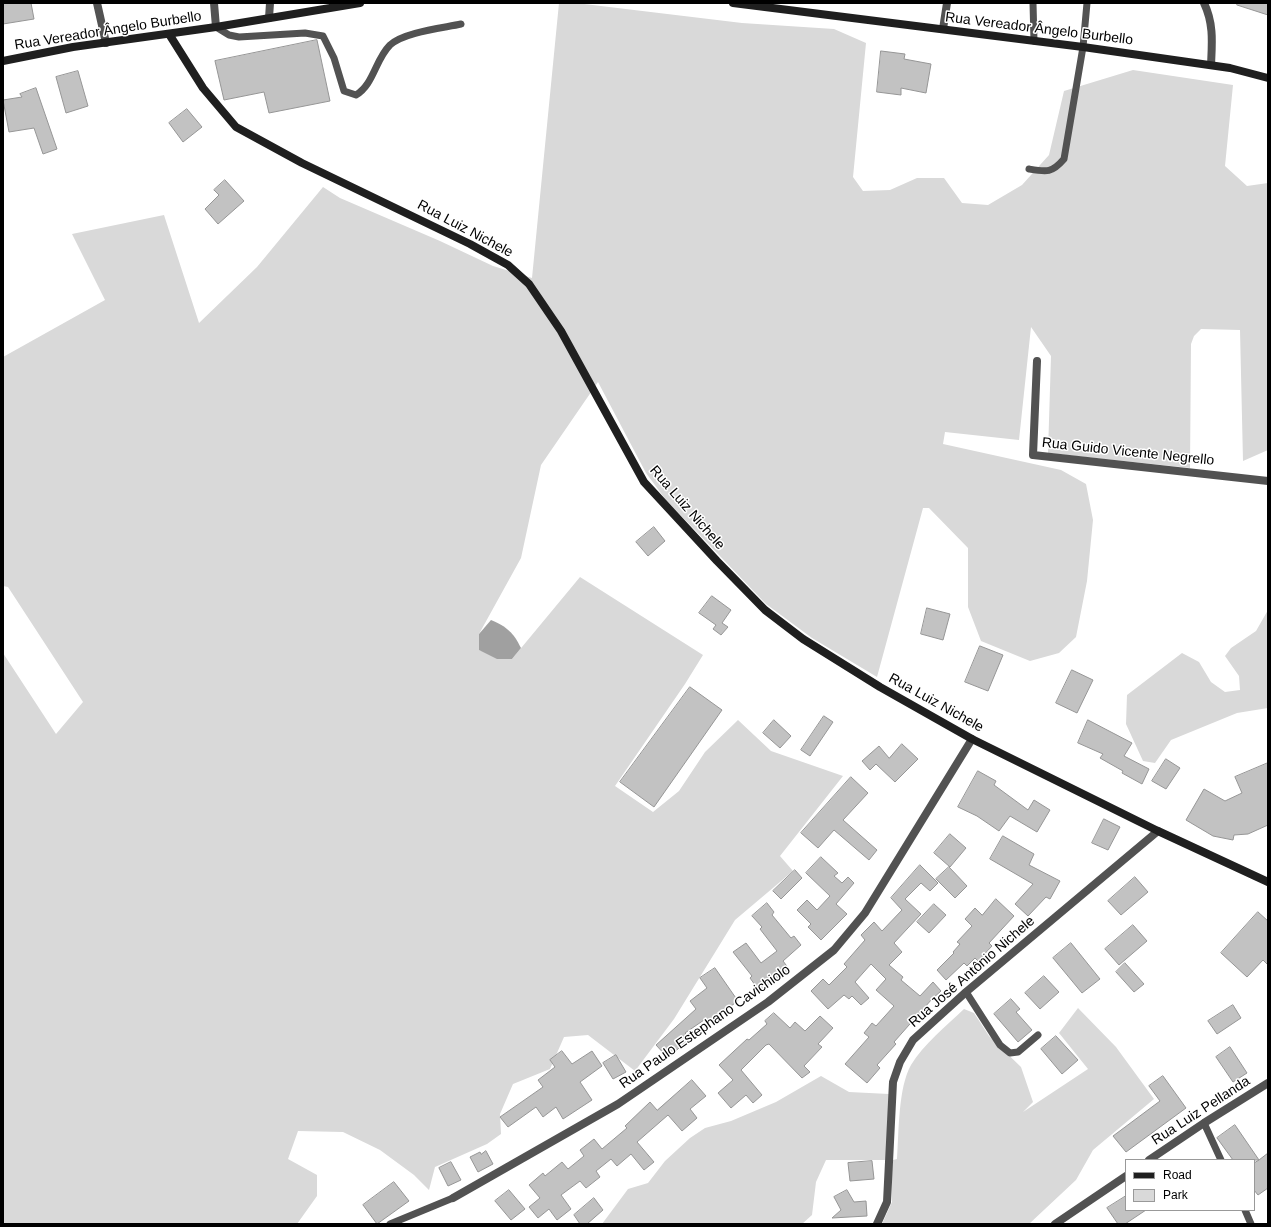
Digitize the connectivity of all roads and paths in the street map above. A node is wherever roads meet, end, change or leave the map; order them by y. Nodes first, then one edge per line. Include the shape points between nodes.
1 (96, 3) edge
2 (214, 3) edge
3 (270, 3) edge
4 (360, 3) edge
5 (733, 3) edge
6 (947, 3) edge
7 (1033, 3) edge
8 (1087, 3) edge
9 (1204, 3) edge
10 (760, 5) edge
11 (269, 18) junction
12 (462, 24) dead end
13 (216, 27) junction
14 (943, 29) junction
15 (169, 34) junction
16 (1034, 41) junction
17 (106, 43) junction
18 (1083, 47) junction
19 (3, 61) edge
20 (1212, 65) junction
21 (1268, 78) edge
22 (1029, 169) dead end
23 (1037, 360) dead end
24 (1268, 481) edge
25 (972, 739) junction
26 (1158, 831) junction
27 (1267, 880) edge
28 (966, 992) junction
29 (1038, 1035) dead end
30 (1268, 1084) edge
31 (1204, 1123) junction
32 (1150, 1159) edge
33 (1222, 1159) edge
34 (1125, 1177) edge
35 (453, 1198) joint
36 (1245, 1211) edge
37 (390, 1224) edge
38 (878, 1224) edge
39 (1055, 1224) edge
40 (1251, 1224) edge

1 - 17 street
2 - 13 street
3 - 11 street
4 - 11 street, Rua Vereador Ângelo Burbello
5 - 10 street, Rua Vereador Ângelo Burbello
6 - 14 street
7 - 16 lane
8 - 18 lane
9 - 20 street via 1213,33
10 - 14 street, Rua Vereador Ângelo Burbello
11 - 13 street, Rua Vereador Ângelo Burbello
12 - 13 lane via 404,37 391,45 365,90 356,95 344,90 334,58 323,36 305,33 239,37 229,35
13 - 15 street, Rua Vereador Ângelo Burbello
14 - 16 street, Rua Vereador Ângelo Burbello
15 - 17 street, Rua Vereador Ângelo Burbello
15 - 25 street, Rua Luiz Nichele via 203,88 236,127 302,163 508,265 529,284 561,331 644,482 716,561 765,610 803,639 880,687
16 - 18 street, Rua Vereador Ângelo Burbello
17 - 19 street, Rua Vereador Ângelo Burbello
18 - 20 street, Rua Vereador Ângelo Burbello
18 - 22 lane via 1064,159 1053,170 1046,172
20 - 21 street, Rua Vereador Ângelo Burbello
23 - 24 street, Rua Guido Vicente Negrello via 1033,455
25 - 26 street, Rua Luiz Nichele
25 - 35 street, Rua Paulo Estephano Cavichiolo via 865,913 834,950 768,1002 618,1104
26 - 27 street, Rua Luiz Nichele
26 - 28 street, Rua José Antônio Nichele
28 - 29 lane via 1000,1045 1010,1053 1018,1052
28 - 38 street, Rua José Antônio Nichele via 913,1040 900,1062 893,1082 887,1202
30 - 31 street, Rua Luiz Pellanda
31 - 32 street, Rua Luiz Pellanda
31 - 33 lane
34 - 39 street
35 - 37 lane
36 - 40 lane

